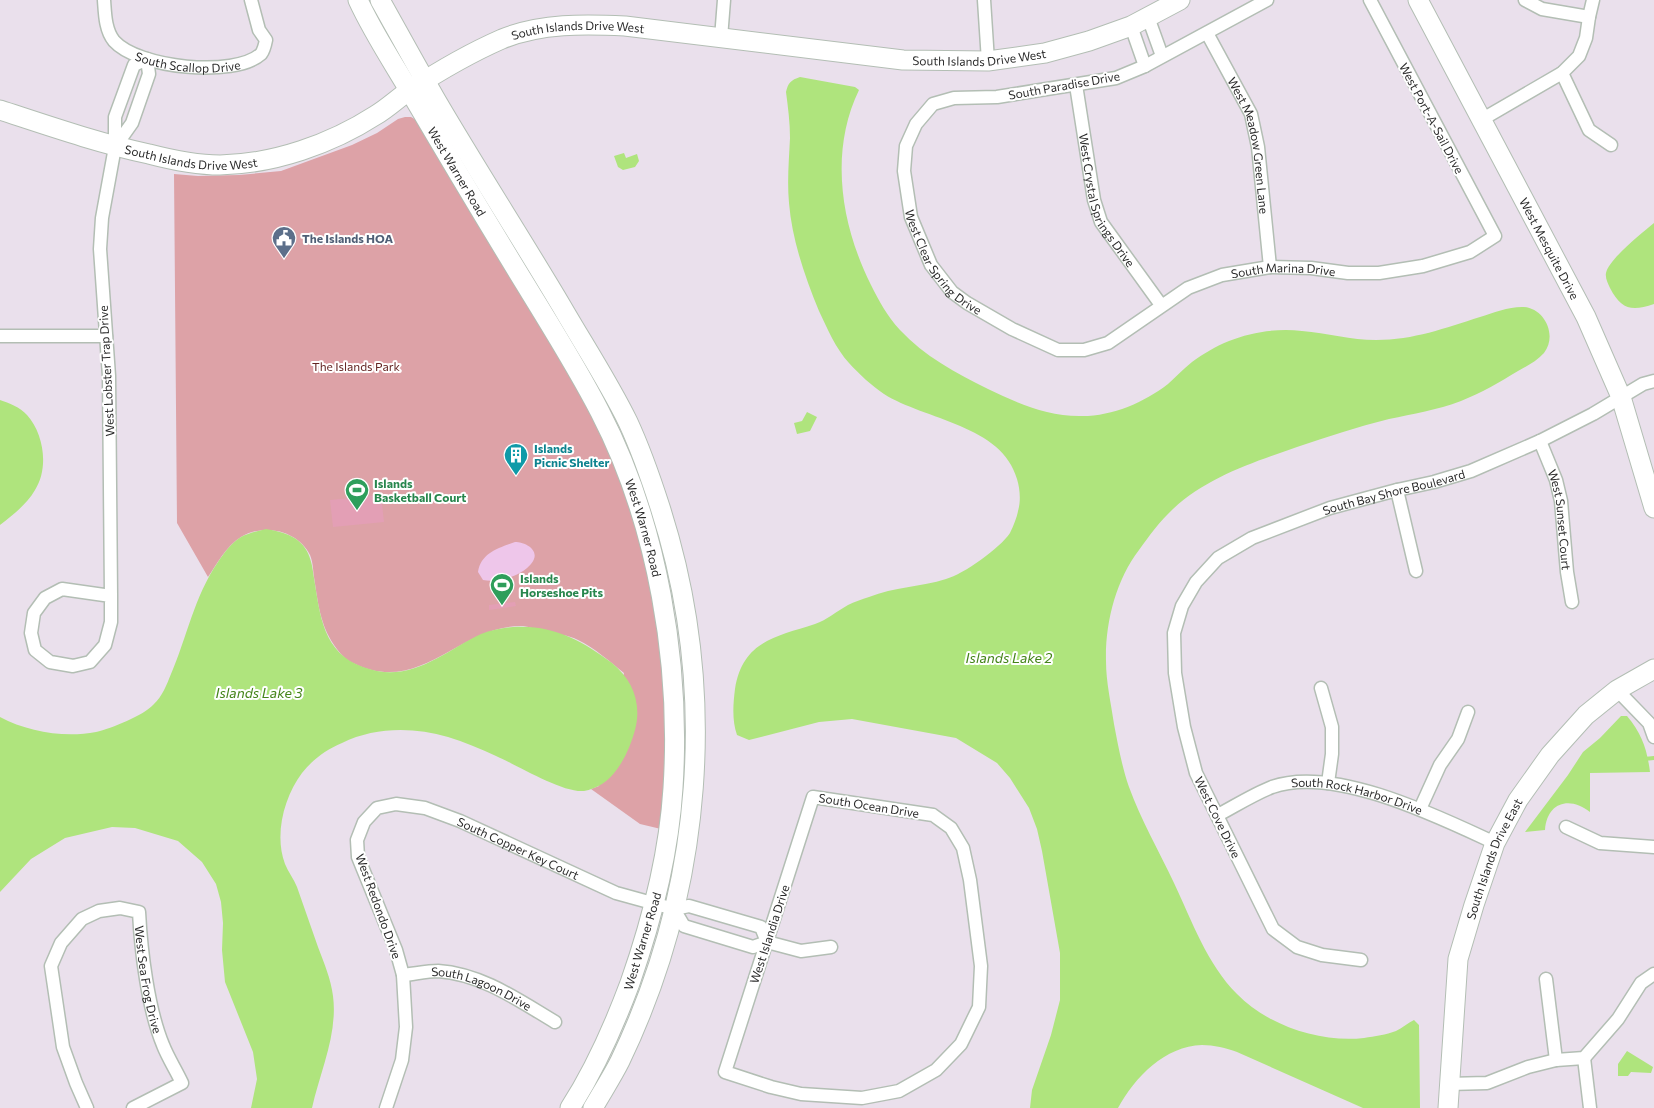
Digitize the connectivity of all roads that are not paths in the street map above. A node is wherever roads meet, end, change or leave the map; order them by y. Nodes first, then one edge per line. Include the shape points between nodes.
1 (104, 0) edge
2 (251, 0) edge
3 (358, 0) edge
4 (380, 0) edge
5 (724, 0) edge
6 (984, 0) edge
7 (1180, 0) edge
8 (1267, 0) edge
9 (1370, 0) edge
10 (1418, 0) edge
11 (1525, 0) edge
12 (1593, 0) edge
13 (1148, 17) junction
14 (1589, 17) junction
15 (1131, 26) junction
16 (1207, 32) junction
17 (721, 38) junction
18 (1162, 56) junction
19 (147, 59) junction
20 (988, 61) junction
21 (1145, 66) junction
22 (1562, 73) junction
23 (1076, 85) junction
24 (417, 86) junction
25 (933, 104) joint
26 (0, 110) edge
27 (1481, 120) junction
28 (1611, 145) dead end
29 (115, 147) junction
30 (1495, 236) joint
31 (1270, 267) junction
32 (1161, 305) junction
33 (0, 336) edge
34 (106, 336) junction
35 (1084, 350) joint
36 (1654, 381) edge
37 (1621, 397) junction
38 (1540, 442) junction
39 (1398, 490) junction
40 (1654, 508) edge
41 (1416, 571) dead end
42 (112, 596) junction
43 (1572, 602) dead end
44 (1182, 606) joint
45 (1654, 669) edge
46 (1321, 688) dead end
47 (1617, 690) junction
48 (1468, 712) dead end
49 (1654, 737) edge
50 (1328, 783) junction
51 (813, 797) joint
52 (1420, 809) junction
53 (1218, 815) junction
54 (364, 822) joint
55 (1566, 827) dead end
56 (1495, 842) junction
57 (1654, 847) edge
58 (655, 903) junction
59 (674, 909) junction
60 (766, 942) junction
61 (831, 946) dead end
62 (1360, 960) dead end
63 (1654, 974) edge
64 (403, 975) junction
65 (1546, 979) dead end
66 (555, 1022) dead end
67 (1584, 1058) junction
68 (1556, 1060) junction
69 (725, 1072) joint
70 (1448, 1084) junction
71 (87, 1108) edge
72 (134, 1108) edge
73 (386, 1108) edge
74 (570, 1108) edge
75 (593, 1108) edge
76 (1448, 1108) edge
77 (1590, 1108) edge

1 - 19 street, South Scallop Drive via 109,32 115,42
2 - 19 street, South Scallop Drive via 259,30 266,40 263,52 254,59 223,67 185,66
3 - 24 main road, West Warner Road via 381,45
4 - 24 main road, West Warner Road
5 - 17 street
6 - 20 street
7 - 13 main road, South Islands Drive West
8 - 16 street, South Paradise Drive
9 - 30 street, West Port-A-Sail Drive
10 - 27 main road, West Mesquite Drive
11 - 14 street via 1542,8
12 - 14 street
13 - 15 main road, South Islands Drive West
13 - 18 street
14 - 22 street via 1579,56
15 - 20 main road, South Islands Drive West via 1045,53
15 - 21 street
16 - 18 street, South Paradise Drive
16 - 31 street, West Meadow Green Lane via 1251,114 1258,147
17 - 20 main road, South Islands Drive West via 903,60
17 - 24 main road, South Islands Drive West via 626,26 587,24 539,28 504,38
18 - 21 street, South Paradise Drive
19 - 29 street via 149,74 132,123
19 - 29 street via 134,65 115,117
21 - 23 street, South Paradise Drive via 1116,78
22 - 27 street
22 - 28 street via 1589,130
23 - 25 street, South Paradise Drive via 997,97 954,98
23 - 32 street, West Crystal Springs Drive via 1094,200 1101,222
24 - 29 main road, South Islands Drive West via 377,115 336,138 262,161 219,165 179,161
24 - 58 main road, West Warner Road via 610,430 644,524 666,620 674,703 673,790
24 - 59 main road, West Warner Road via 521,238 616,399 651,481 671,542 686,616 696,733 687,850
25 - 35 street, West Clear Spring Drive via 916,124 906,146 904,171 910,218 931,265 952,292 1012,329 1058,350
26 - 29 main road, South Islands Drive West
27 - 37 main road, West Mesquite Drive via 1575,294
29 - 34 street, West Lobster Trap Drive via 102,218 100,258
30 - 31 street, South Marina Drive via 1470,252 1423,266 1379,273
31 - 32 street, South Marina Drive via 1222,275 1188,288
32 - 35 street, South Marina Drive via 1108,343
33 - 34 street
34 - 42 street, West Lobster Trap Drive
36 - 37 street, South Bay Shore Boulevard
37 - 38 street, South Bay Shore Boulevard
37 - 40 main road, West Mesquite Drive
38 - 39 street, South Bay Shore Boulevard via 1471,471
38 - 43 street, West Sunset Court via 1561,501
39 - 41 street
39 - 44 street, South Bay Shore Boulevard via 1330,508 1252,538 1218,558 1196,582
42 - 42 street, West Lobster Trap Drive via 62,589 45,598 34,613 31,633 35,650 50,662 73,666 90,662 104,645 112,622
44 - 53 street, West Cove Drive via 1174,633 1175,673 1184,727 1196,773
45 - 47 main road, South Islands Drive East
46 - 50 street via 1332,727
47 - 49 street via 1649,723
47 - 56 main road, South Islands Drive East via 1586,714 1550,755 1518,800
48 - 52 street via 1458,739 1440,765
50 - 52 street, South Rock Harbor Drive
50 - 53 street, South Rock Harbor Drive via 1300,781 1273,787
51 - 60 street, West Islandia Drive
51 - 69 street, South Ocean Drive via 933,815 951,828 963,848 970,880 981,966 980,1007 961,1044 936,1070 899,1091 862,1098 801,1094
52 - 56 street, South Rock Harbor Drive
53 - 62 street, West Cove Drive via 1273,929 1297,946 1322,955
54 - 58 street, South Copper Key Court via 377,808 396,804 425,808 616,893
54 - 64 street, West Redondo Drive via 357,840 358,857
55 - 57 street via 1600,842
56 - 70 main road, South Islands Drive East via 1458,959
58 - 59 street, South Copper Key Court
58 - 74 main road, West Warner Road via 614,1026
59 - 60 street via 684,926 753,947
59 - 60 street, South Copper Key Court via 689,906 761,927
59 - 75 main road, West Warner Road via 657,968 631,1035
60 - 61 street via 801,951
60 - 69 street, West Islandia Drive
63 - 67 street via 1641,983 1618,1019
64 - 66 street, South Lagoon Drive via 436,971 470,978 498,988
64 - 73 street, West Redondo Drive via 406,1027 402,1060
65 - 68 street
67 - 68 street
67 - 77 street
68 - 70 street via 1487,1083
70 - 76 main road, South Islands Drive East
71 - 72 street, West Sea Frog Drive via 64,1047 51,966 60,943 82,919 99,911 120,908 138,912 152,1012 182,1083

